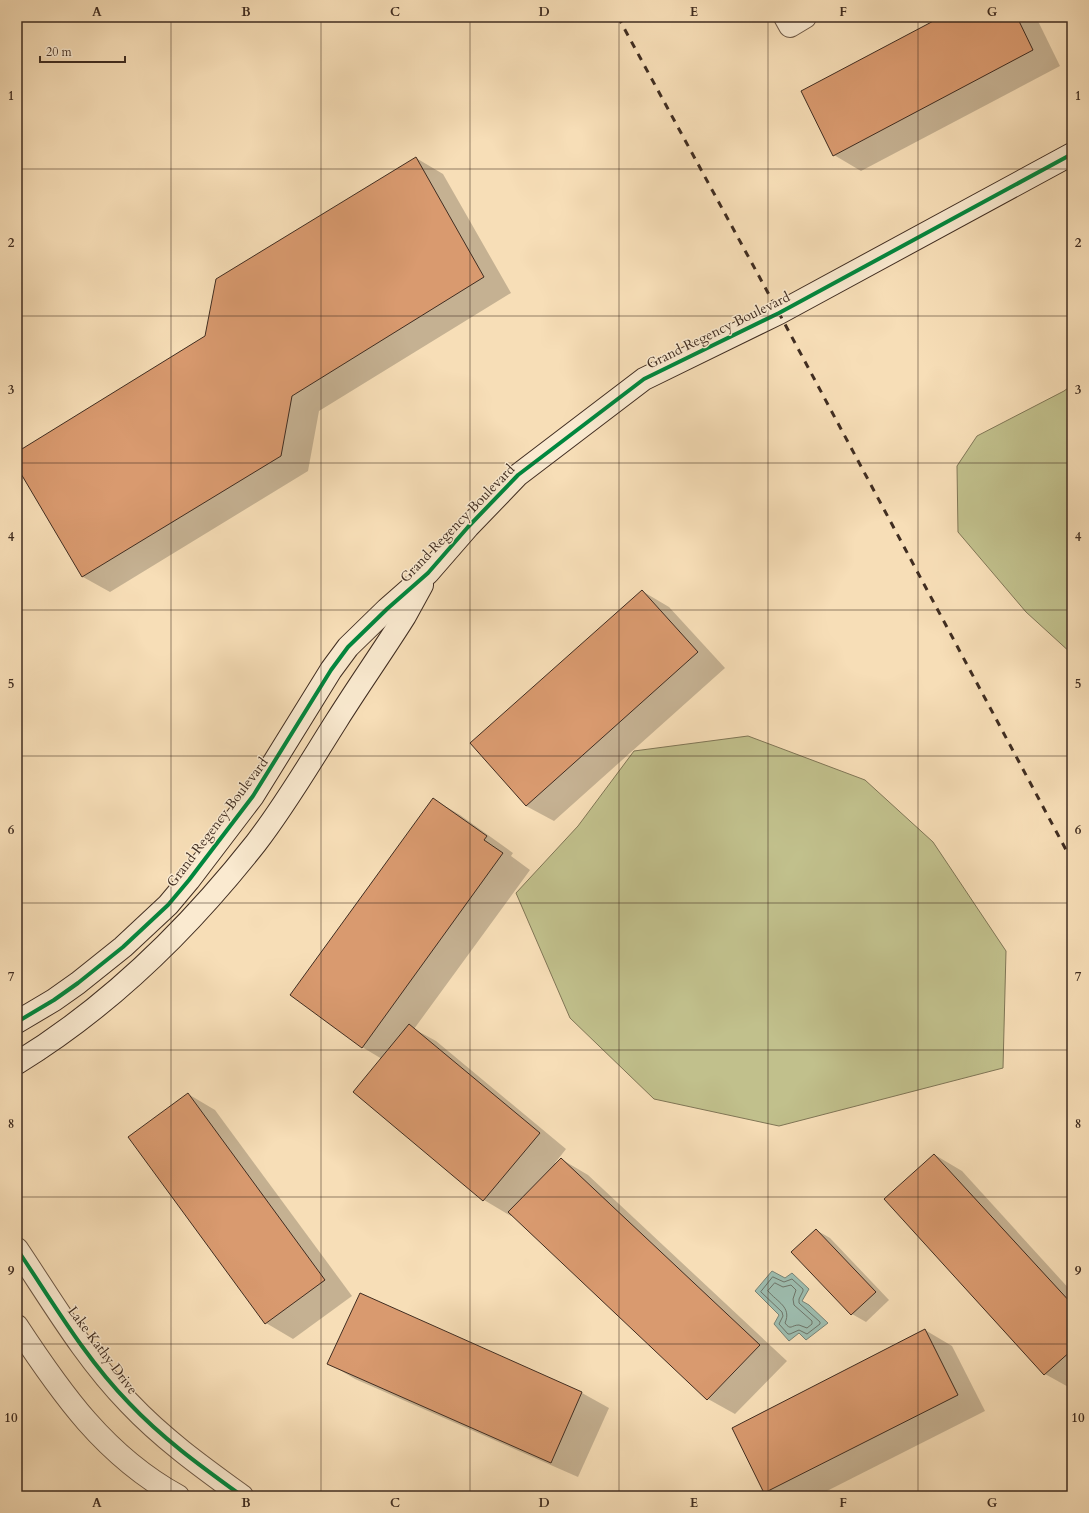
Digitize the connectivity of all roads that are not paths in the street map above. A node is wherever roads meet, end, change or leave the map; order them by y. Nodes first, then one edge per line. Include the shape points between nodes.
1 (785, 17) edge
2 (805, 17) edge
3 (1072, 154) edge
4 (428, 573) junction
5 (17, 1022) edge
6 (17, 1063) edge
7 (17, 1249) edge
8 (17, 1326) edge
9 (178, 1496) edge
10 (242, 1496) edge

1 - 2 street via 790,26
3 - 4 street, Grand Regency Boulevard via 779,313 644,379 518,475
4 - 5 street, Grand Regency Boulevard via 348,646 253,796 168,905 95,970 54,1000
4 - 6 street, Grand Regency Boulevard via 398,628 283,805 213,895 185,926 121,986 72,1025
7 - 10 street, Lake Kathy Drive via 101,1371 129,1403 181,1451
8 - 9 street via 59,1389 90,1426 138,1470

